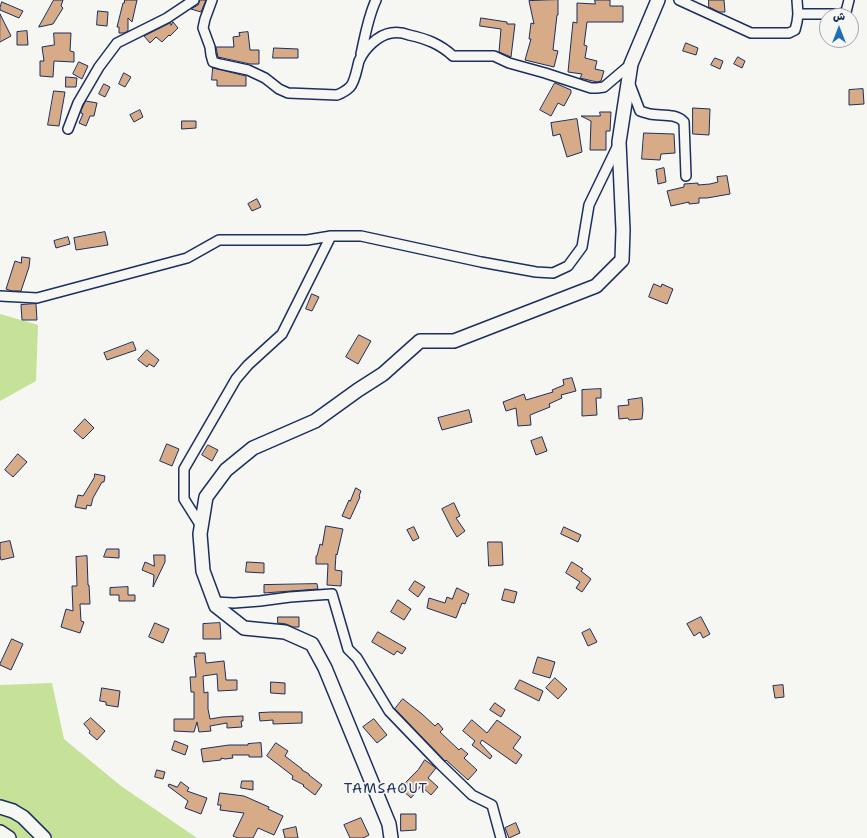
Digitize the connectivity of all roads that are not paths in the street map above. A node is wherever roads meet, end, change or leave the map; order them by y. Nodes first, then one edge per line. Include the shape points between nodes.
1 (194, 0) edge
2 (212, 0) edge
3 (376, 0) edge
4 (658, 0) edge
5 (679, 0) edge
6 (797, 0) edge
7 (849, 0) edge
8 (798, 14) junction
9 (360, 59) junction
10 (631, 64) junction
11 (629, 81) junction
12 (68, 129) dead end
13 (619, 142) junction
14 (686, 176) dead end
15 (331, 236) junction
16 (0, 296) edge
17 (201, 526) junction
18 (215, 602) junction
19 (0, 807) edge
20 (0, 832) edge
21 (9, 838) edge
22 (44, 838) edge
23 (391, 838) edge
24 (502, 838) edge

1 - 12 street via 167,18 117,43 99,67 78,103
2 - 9 street via 203,28 213,62 248,70 265,78 279,90 288,93 343,93 351,86
3 - 9 street
4 - 10 main road
5 - 8 street via 751,33 789,33 795,30
6 - 8 street
7 - 8 street via 846,12 840,14
9 - 10 street via 369,46 382,36 403,33 426,39 453,56 494,56 591,88 604,87
10 - 11 main road
11 - 13 main road
11 - 14 street via 640,111 681,118 684,122
13 - 15 street via 589,205 582,247 568,266 553,273 481,262 361,236
13 - 17 main road via 622,260 596,286 454,341 420,341 383,374 315,421 253,448 236,461 206,497
15 - 16 street via 307,240 219,240 187,258 37,298
15 - 17 street via 282,334 236,379 184,469 184,499
17 - 18 main road via 203,571
18 - 23 main road via 216,606 244,628 285,632 312,644 325,668 388,824
18 - 24 street via 234,603 332,594 348,649 357,658 389,711 472,795 492,806
19 - 22 main road via 23,817
20 - 21 main road

